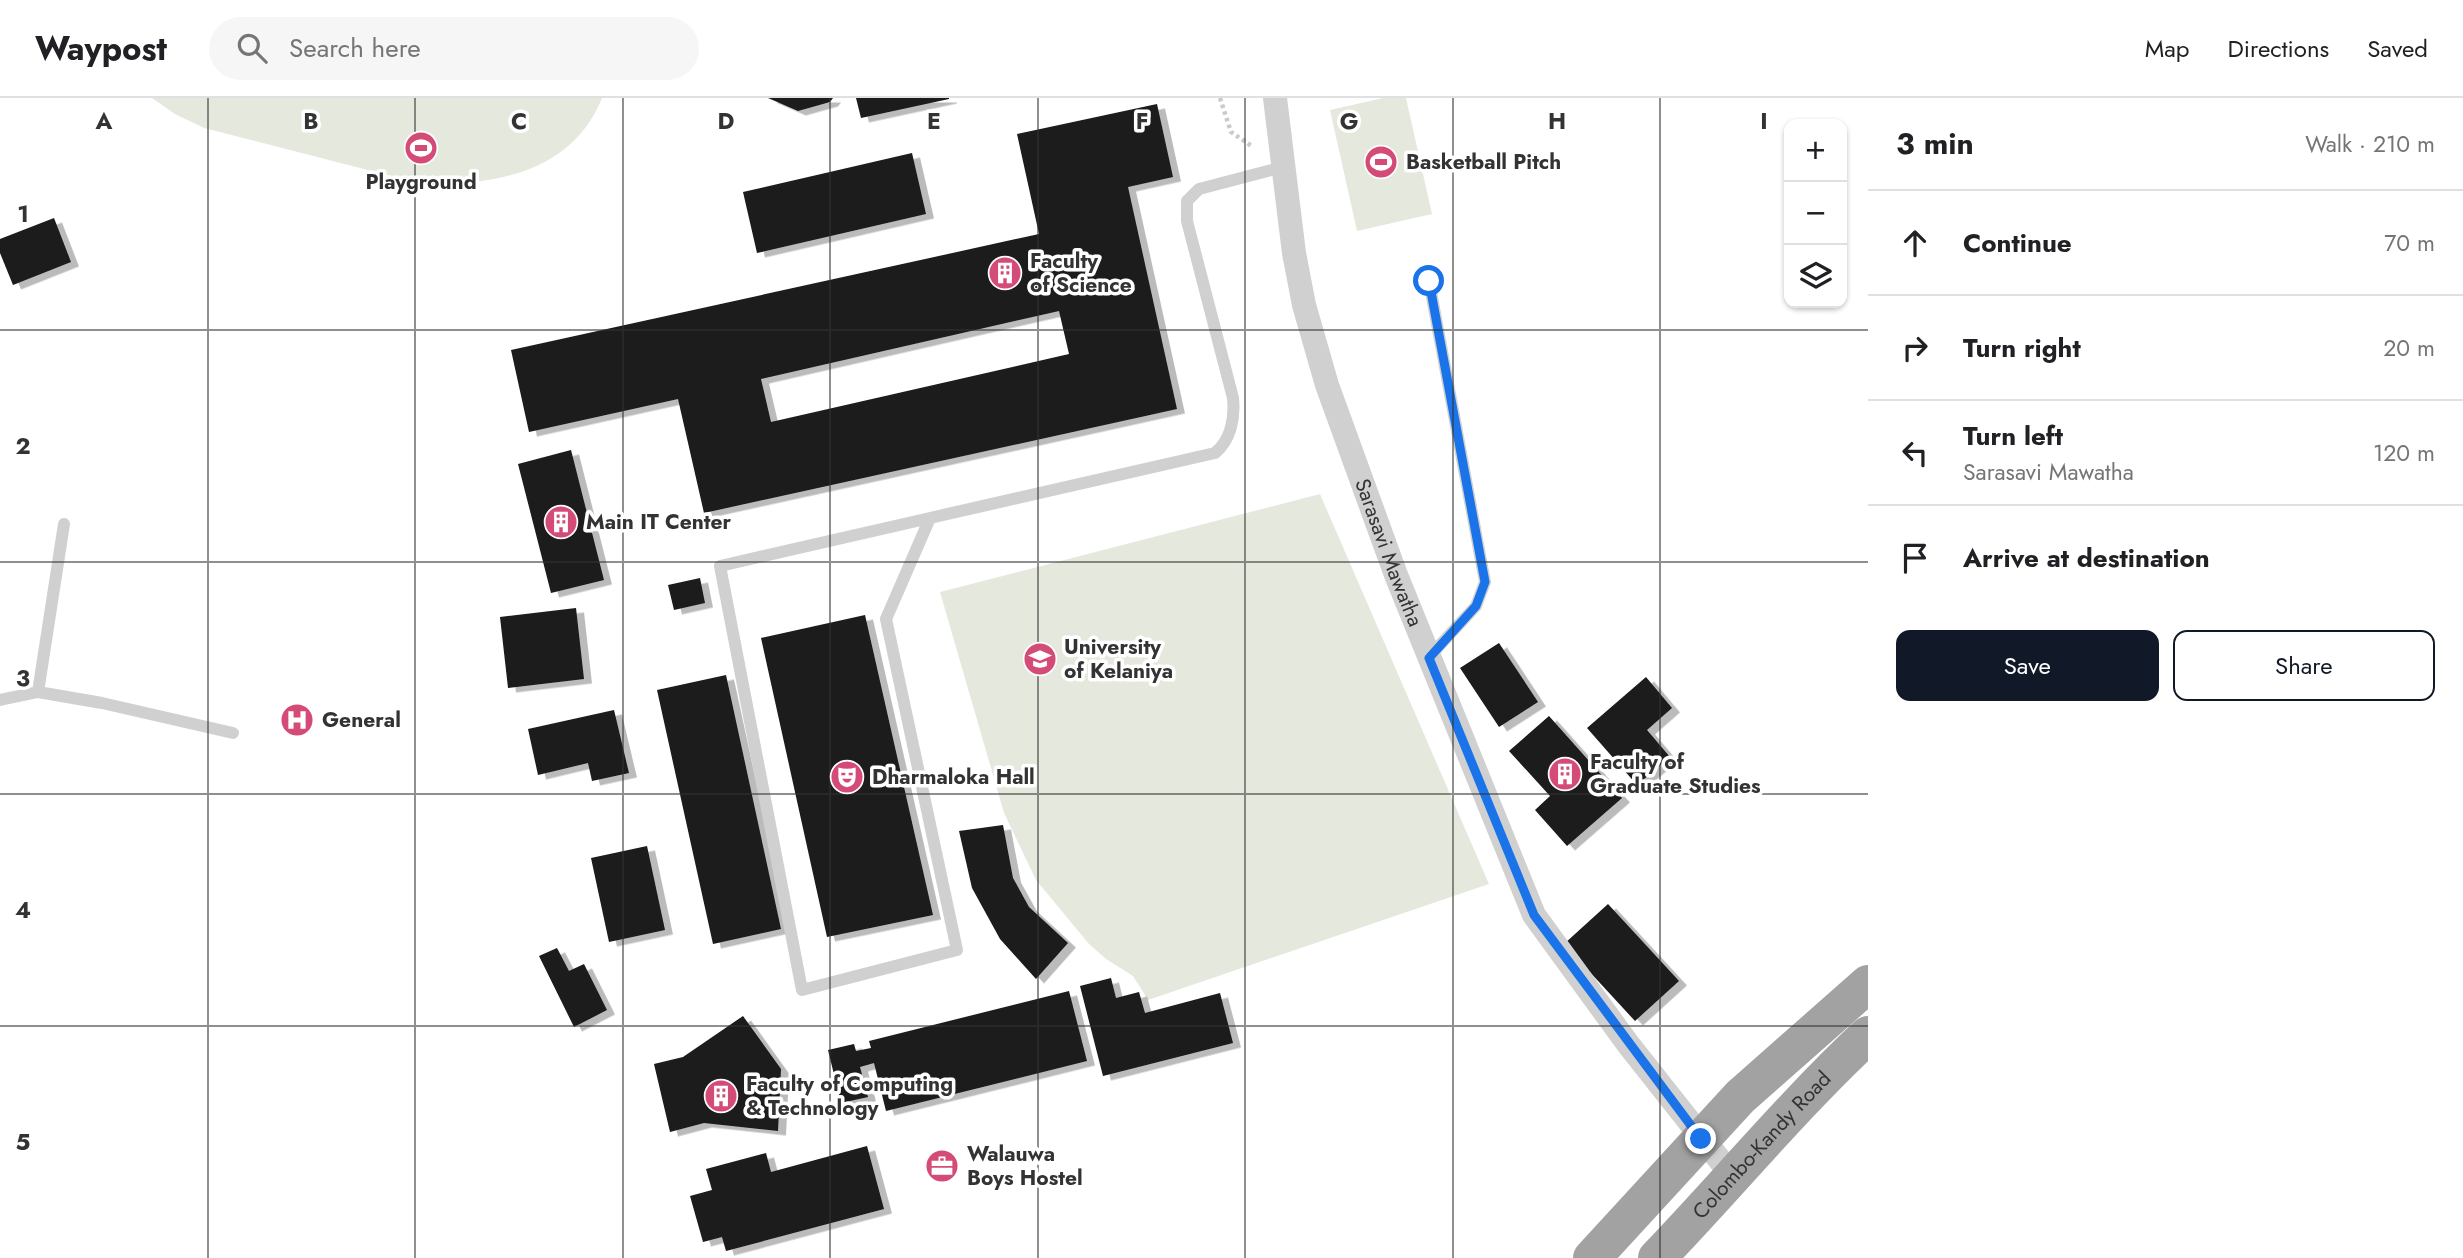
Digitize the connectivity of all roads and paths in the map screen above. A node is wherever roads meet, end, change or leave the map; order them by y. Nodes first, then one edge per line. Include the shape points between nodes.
1 (1220, 98) edge
2 (1275, 98) edge
3 (1283, 167) junction
4 (1429, 281) dead end
5 (930, 518) junction
6 (64, 524) dead end
7 (1429, 658) junction
8 (38, 692) junction
9 (0, 700) edge
10 (233, 733) dead end
11 (1868, 984) edge
12 (1868, 1035) edge
13 (1701, 1139) junction
14 (1734, 1178) junction
15 (1592, 1258) edge
16 (1657, 1258) edge

1 - 3 path via 1231,132
2 - 3 street, Sarasavi Mawatha
3 - 5 lane via 1199,189 1187,201 1187,221 1233,398 1224,446 1215,453
3 - 7 street, Sarasavi Mawatha via 1304,305 1327,385
4 - 7 lane via 1485,582 1476,606
5 - 5 lane via 887,619 957,950 802,990 720,566
6 - 8 lane
7 - 13 street, Sarasavi Mawatha via 1534,915
8 - 9 lane
8 - 10 lane
11 - 13 highway, Colombo-Kandy Road via 1740,1097
12 - 14 highway, Colombo-Kandy Road via 1824,1076
13 - 14 street, Sarasavi Mawatha
13 - 15 highway, Colombo-Kandy Road
14 - 16 highway, Colombo-Kandy Road

